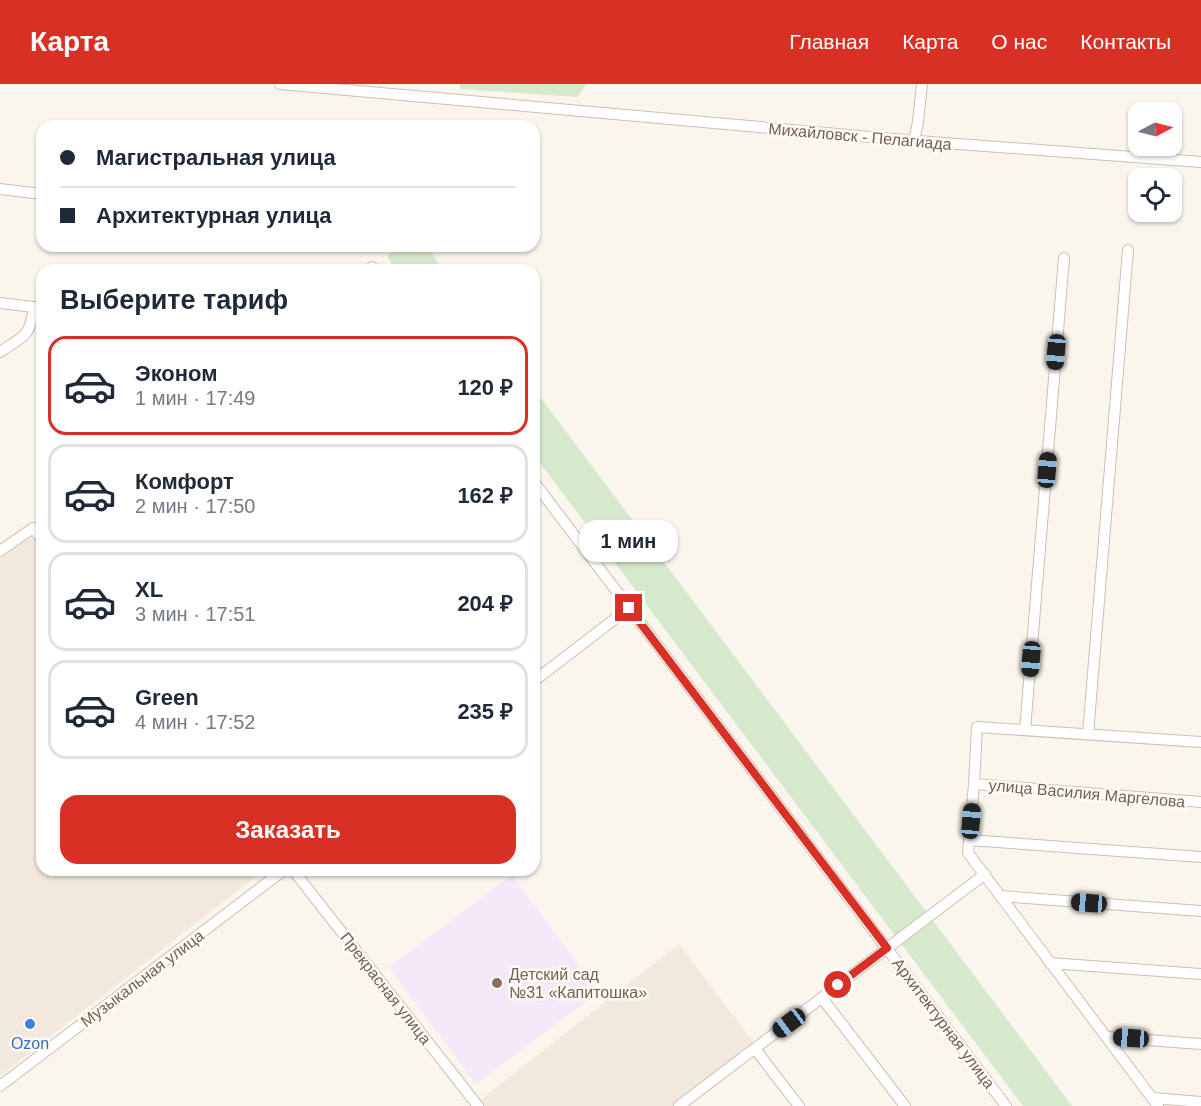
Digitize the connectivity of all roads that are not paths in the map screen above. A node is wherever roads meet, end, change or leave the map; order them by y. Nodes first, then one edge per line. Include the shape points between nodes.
1 (281, 84) edge
2 (922, 84) edge
3 (914, 141) junction
4 (1201, 162) edge
5 (0, 189) edge
6 (36, 193) edge
7 (1128, 250) dead end
8 (1064, 258) dead end
9 (0, 303) edge
10 (36, 308) edge
11 (36, 313) edge
12 (0, 352) edge
13 (540, 490) edge
14 (36, 532) edge
15 (0, 551) edge
16 (629, 608) junction
17 (540, 676) edge
18 (1025, 730) junction
19 (1088, 735) junction
20 (1201, 742) edge
21 (974, 784) junction
22 (1201, 802) edge
23 (969, 840) junction
24 (1201, 857) edge
25 (985, 874) junction
26 (276, 876) edge
27 (298, 876) edge
28 (1000, 896) junction
29 (1201, 910) edge
30 (887, 948) junction
31 (1050, 963) junction
32 (1201, 974) edge
33 (822, 998) junction
34 (1107, 1037) junction
35 (1201, 1044) edge
36 (755, 1049) junction
37 (0, 1086) edge
38 (1156, 1102) edge
39 (1201, 1102) edge
40 (684, 1104) edge
41 (478, 1106) edge
42 (799, 1106) edge
43 (905, 1106) edge
44 (1006, 1106) edge

1 - 3 street, Михайловск - Пелагиада
2 - 3 street
3 - 4 street, Михайловск - Пелагиада
5 - 6 street
7 - 19 street
8 - 18 street
9 - 10 street
11 - 12 street via 24,336
13 - 16 street, Архитектурная улица
14 - 15 street via 33,528
16 - 17 street
16 - 30 street, Архитектурная улица
18 - 19 street
18 - 21 street via 977,727
19 - 20 street
21 - 22 street, улица Василия Маргелова
21 - 23 street
23 - 24 street
23 - 25 street via 968,853
25 - 28 street
25 - 30 street
26 - 37 street, Музыкальная улица
27 - 41 street, Прекрасная улица
28 - 29 street
28 - 31 street
30 - 33 street
30 - 44 street, Архитектурная улица
31 - 32 street
31 - 34 street
33 - 36 street
33 - 43 street
34 - 35 street
34 - 38 street
36 - 40 street
36 - 42 street
38 - 39 street

